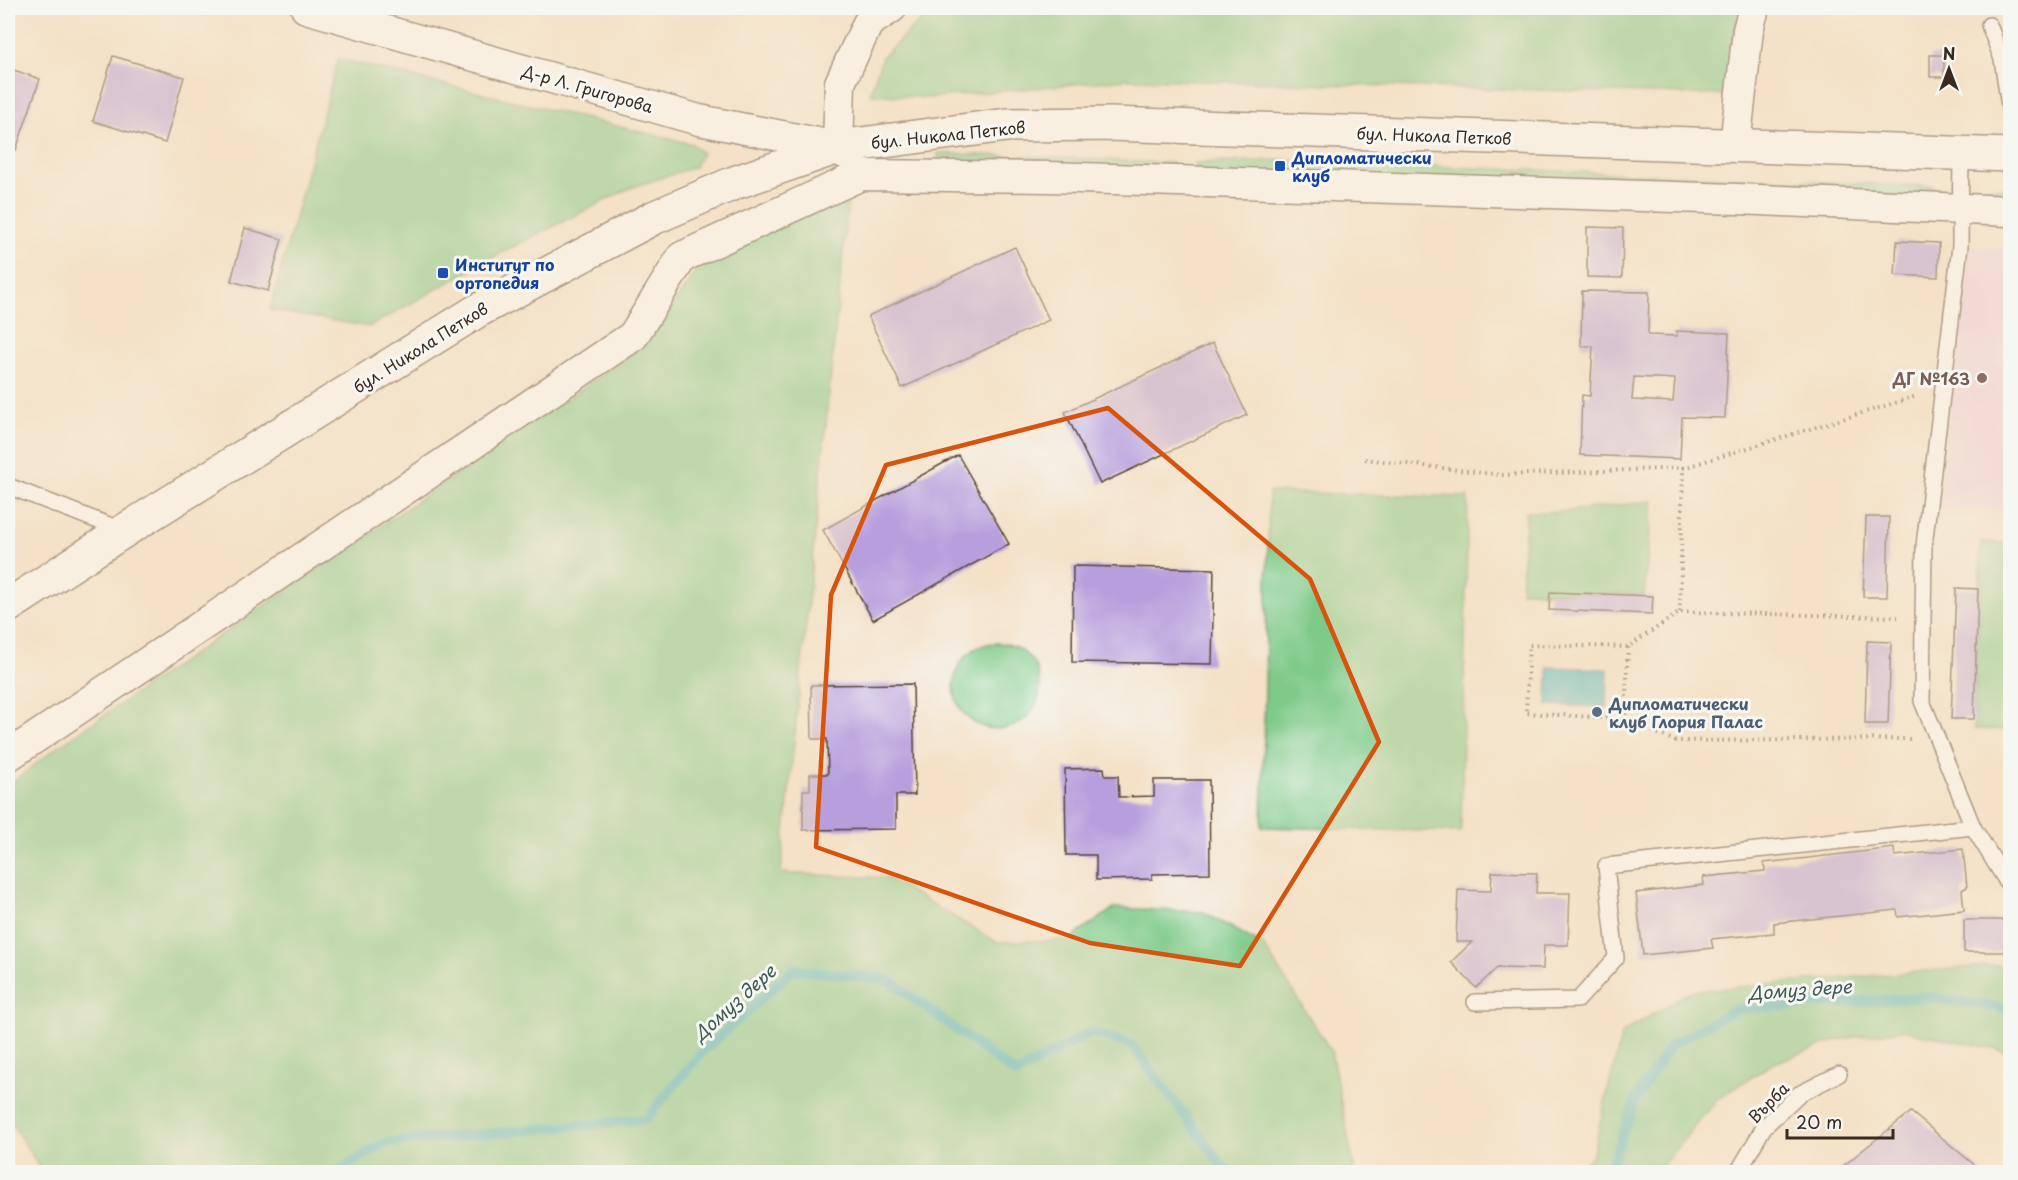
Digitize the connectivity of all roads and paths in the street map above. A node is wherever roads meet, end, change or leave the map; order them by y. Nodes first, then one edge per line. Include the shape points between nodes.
1 (306, 8) edge
2 (891, 8) edge
3 (1754, 8) edge
4 (1989, 25) dead end
5 (2010, 113) edge
6 (1735, 145) junction
7 (838, 147) junction
8 (1961, 153) junction
9 (2010, 155) edge
10 (861, 175) junction
11 (1961, 209) junction
12 (2010, 211) edge
13 (1944, 388) junction
14 (1365, 459) dead end
15 (1683, 468) junction
16 (8, 486) edge
17 (124, 531) junction
18 (8, 606) edge
19 (1680, 612) junction
20 (1923, 618) junction
21 (1628, 647) junction
22 (1624, 719) junction
23 (1937, 739) junction
24 (8, 756) edge
25 (1973, 827) junction
26 (2010, 887) edge
27 (1475, 1002) dead end
28 (1839, 1074) dead end
29 (1738, 1173) edge

1 - 7 street, Д-р Л. Григорова via 699,120
2 - 7 street via 868,23 840,83
3 - 6 street
4 - 5 lane via 2002,58
6 - 7 street, бул. Никола Петков via 1110,124 1007,125
6 - 8 street, бул. Никола Петков
7 - 10 street
7 - 17 street, бул. Никола Петков via 734,183 653,218 477,311
8 - 9 street, бул. Никола Петков
8 - 11 lane
10 - 11 street, бул. Никола Петков via 1049,177
10 - 24 street via 682,257 633,336
11 - 12 street, бул. Никола Петков
11 - 13 lane
13 - 15 path
13 - 20 lane via 1924,546
14 - 15 path via 1502,475
15 - 19 path
16 - 17 lane
17 - 18 street, бул. Никола Петков
19 - 20 path
19 - 21 path
20 - 23 lane via 1922,701
21 - 22 path
21 - 22 path via 1529,645 1526,713
22 - 23 path via 1675,741
23 - 25 lane
25 - 26 lane
25 - 27 lane via 1606,867 1616,958 1578,1000
28 - 29 lane, Върба via 1799,1094 1764,1127

